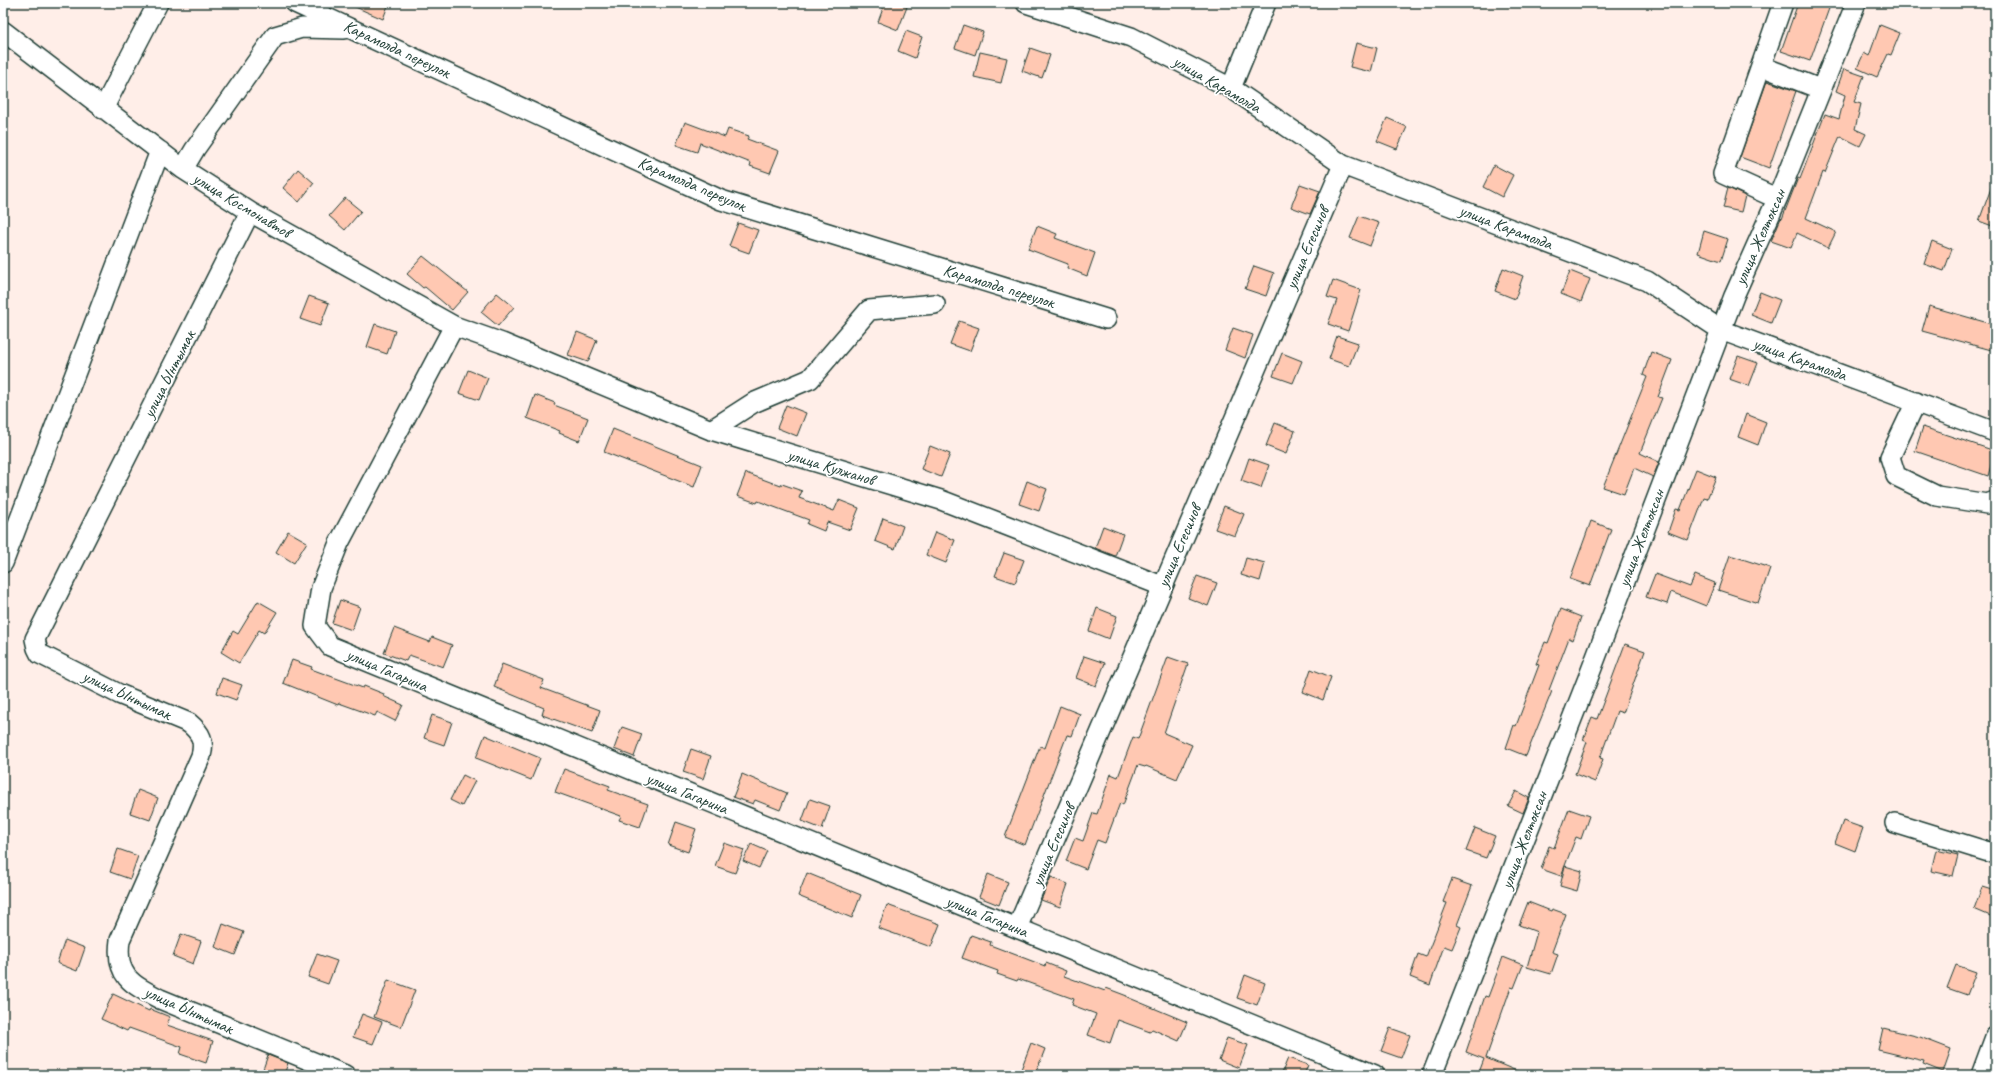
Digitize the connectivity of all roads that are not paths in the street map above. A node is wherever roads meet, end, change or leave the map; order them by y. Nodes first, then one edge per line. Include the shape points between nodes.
1 (158, 3) edge
2 (295, 3) edge
3 (1026, 3) edge
4 (1266, 3) edge
5 (1783, 3) edge
6 (1856, 3) edge
7 (355, 30) junction
8 (3, 31) edge
9 (1761, 66) junction
10 (1231, 88) junction
11 (1820, 89) junction
12 (103, 109) junction
13 (160, 151) junction
14 (1343, 165) junction
15 (183, 169) junction
16 (1778, 197) junction
17 (250, 212) junction
18 (935, 304) dead end
19 (1106, 319) dead end
20 (454, 326) junction
21 (1721, 330) junction
22 (502, 343) joint
23 (1916, 402) junction
24 (711, 430) junction
25 (1995, 432) edge
26 (1995, 501) edge
27 (3, 563) edge
28 (1162, 586) junction
29 (1895, 823) dead end
30 (1995, 854) edge
31 (1017, 928) junction
32 (1995, 1038) edge
33 (345, 1075) edge
34 (1375, 1075) edge
35 (1432, 1075) edge
36 (1982, 1075) edge

1 - 12 street
2 - 7 street, Карамолда переулок
3 - 10 street, улица Карамолда via 1131,37
4 - 10 street
5 - 9 street
6 - 11 street, улица Желтоксан
7 - 15 street via 302,28 275,36
7 - 19 street, Карамолда переулок via 721,200
8 - 12 street, улица Космонавтов
9 - 11 street
9 - 16 street via 1723,174
10 - 14 street, улица Карамолда
11 - 16 street, улица Желтоксан
12 - 13 street, улица Космонавтов
13 - 15 street, улица Космонавтов
13 - 27 street
14 - 21 street, улица Карамолда via 1647,281
14 - 28 street, улица Егесинов
15 - 17 street, улица Космонавтов
16 - 21 street, улица Желтоксан
17 - 20 street, улица Космонавтов
17 - 33 street, улица Ынтымак via 35,639 40,654 119,694 189,723 202,737 202,756 120,940 118,962 122,972 130,982 160,999
18 - 24 street via 869,310 810,379 752,403
20 - 22 street, улица Космонавтов
20 - 31 street, улица Гагарина via 339,543 321,588 315,626 330,646
21 - 23 street, улица Карамолда
21 - 35 street, улица Желтоксан
22 - 24 street, улица Кулжанов
23 - 25 street, улица Карамолда
23 - 26 street via 1890,457 1896,476 1937,496 1988,504
24 - 28 street, улица Кулжанов via 941,500
28 - 31 street, улица Егесинов
29 - 30 street
31 - 34 street, улица Гагарина
32 - 36 street

